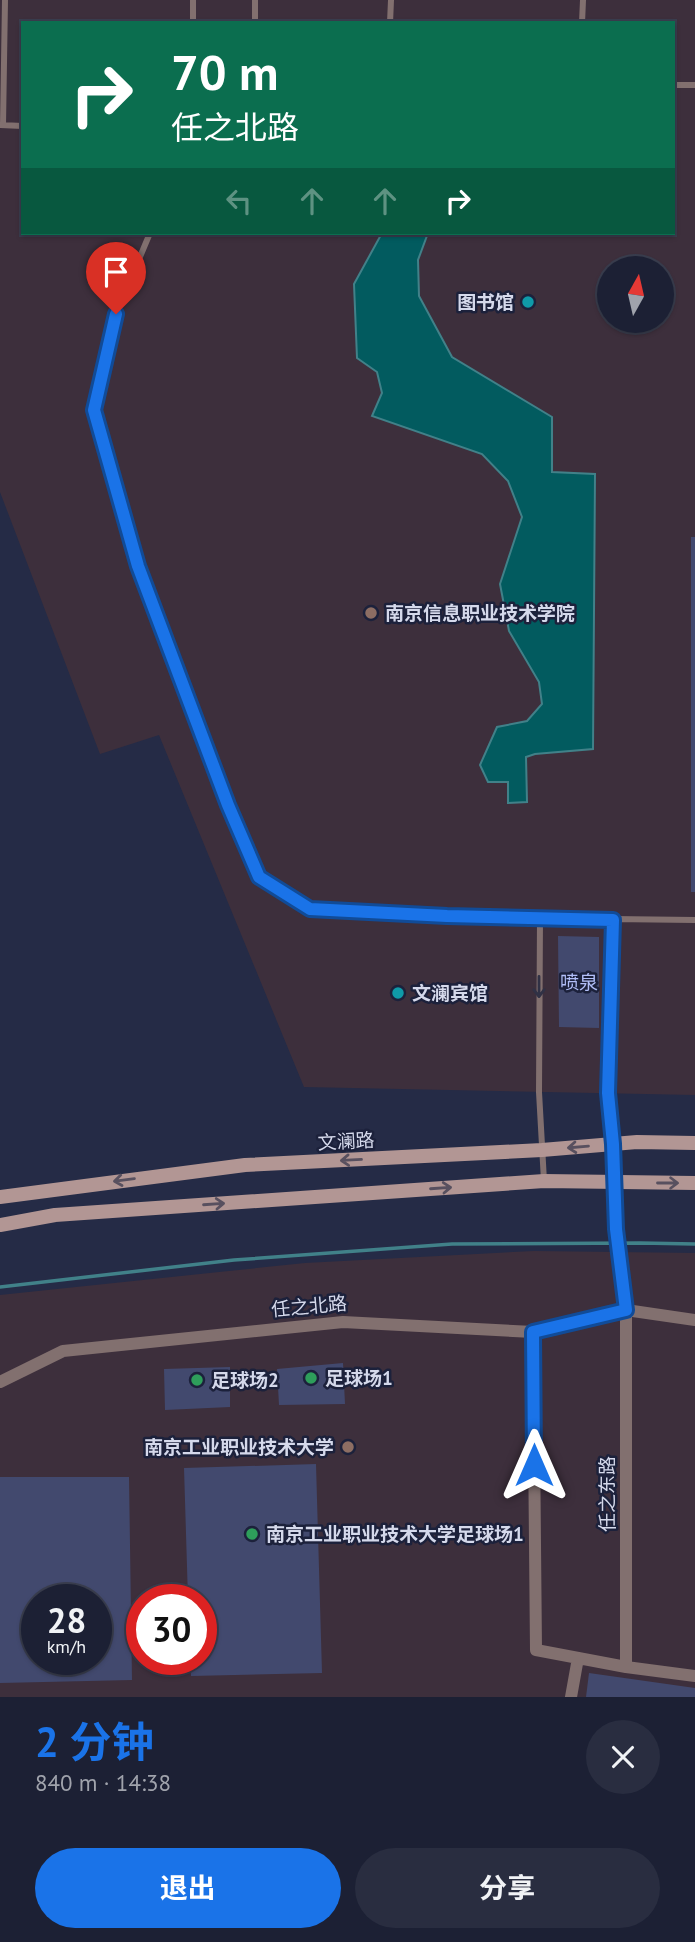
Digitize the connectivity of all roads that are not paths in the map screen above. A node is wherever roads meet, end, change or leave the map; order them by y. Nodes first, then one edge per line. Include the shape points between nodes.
1 (5, 0) edge
2 (193, 0) edge
3 (255, 0) edge
4 (391, 0) edge
5 (583, 0) edge
6 (193, 21) edge
7 (255, 21) edge
8 (390, 21) edge
9 (582, 21) edge
10 (675, 85) edge
11 (695, 85) edge
12 (2, 125) edge
13 (21, 126) edge
14 (149, 235) edge
15 (540, 919) junction
16 (613, 920) junction
17 (695, 920) edge
18 (695, 1143) edge
19 (613, 1144) junction
20 (542, 1150) junction
21 (544, 1181) junction
22 (615, 1183) junction
23 (695, 1183) edge
24 (0, 1197) edge
25 (0, 1225) edge
26 (619, 1252) joint
27 (626, 1310) junction
28 (695, 1320) edge
29 (533, 1332) junction
30 (0, 1382) edge
31 (578, 1658) junction
32 (626, 1667) junction
33 (695, 1676) edge
34 (571, 1697) edge

1 - 12 lane
2 - 6 lane
3 - 7 lane
4 - 8 lane
5 - 9 lane
10 - 11 lane
12 - 13 lane
14 - 15 lane via 116,314 94,410 138,566 259,877 310,909
15 - 16 lane
15 -> 20 lane
16 - 17 lane
16 - 19 lane via 608,1093
18 - 19 main road, 文澜路
19 -> 20 main road, 文澜路
19 - 22 lane
20 - 21 lane
20 -> 24 main road, 文澜路 via 245,1164
21 - 22 main road
25 -> 21 main road via 55,1215
22 -> 23 main road
22 - 26 lane
26 - 27 street, 任之东路
27 - 28 street
27 - 29 street, 任之北路
27 - 32 street, 任之东路
29 - 30 street, 任之北路 via 343,1322 63,1351
29 - 31 street via 536,1650
31 - 32 street
31 - 34 street
32 - 33 street

